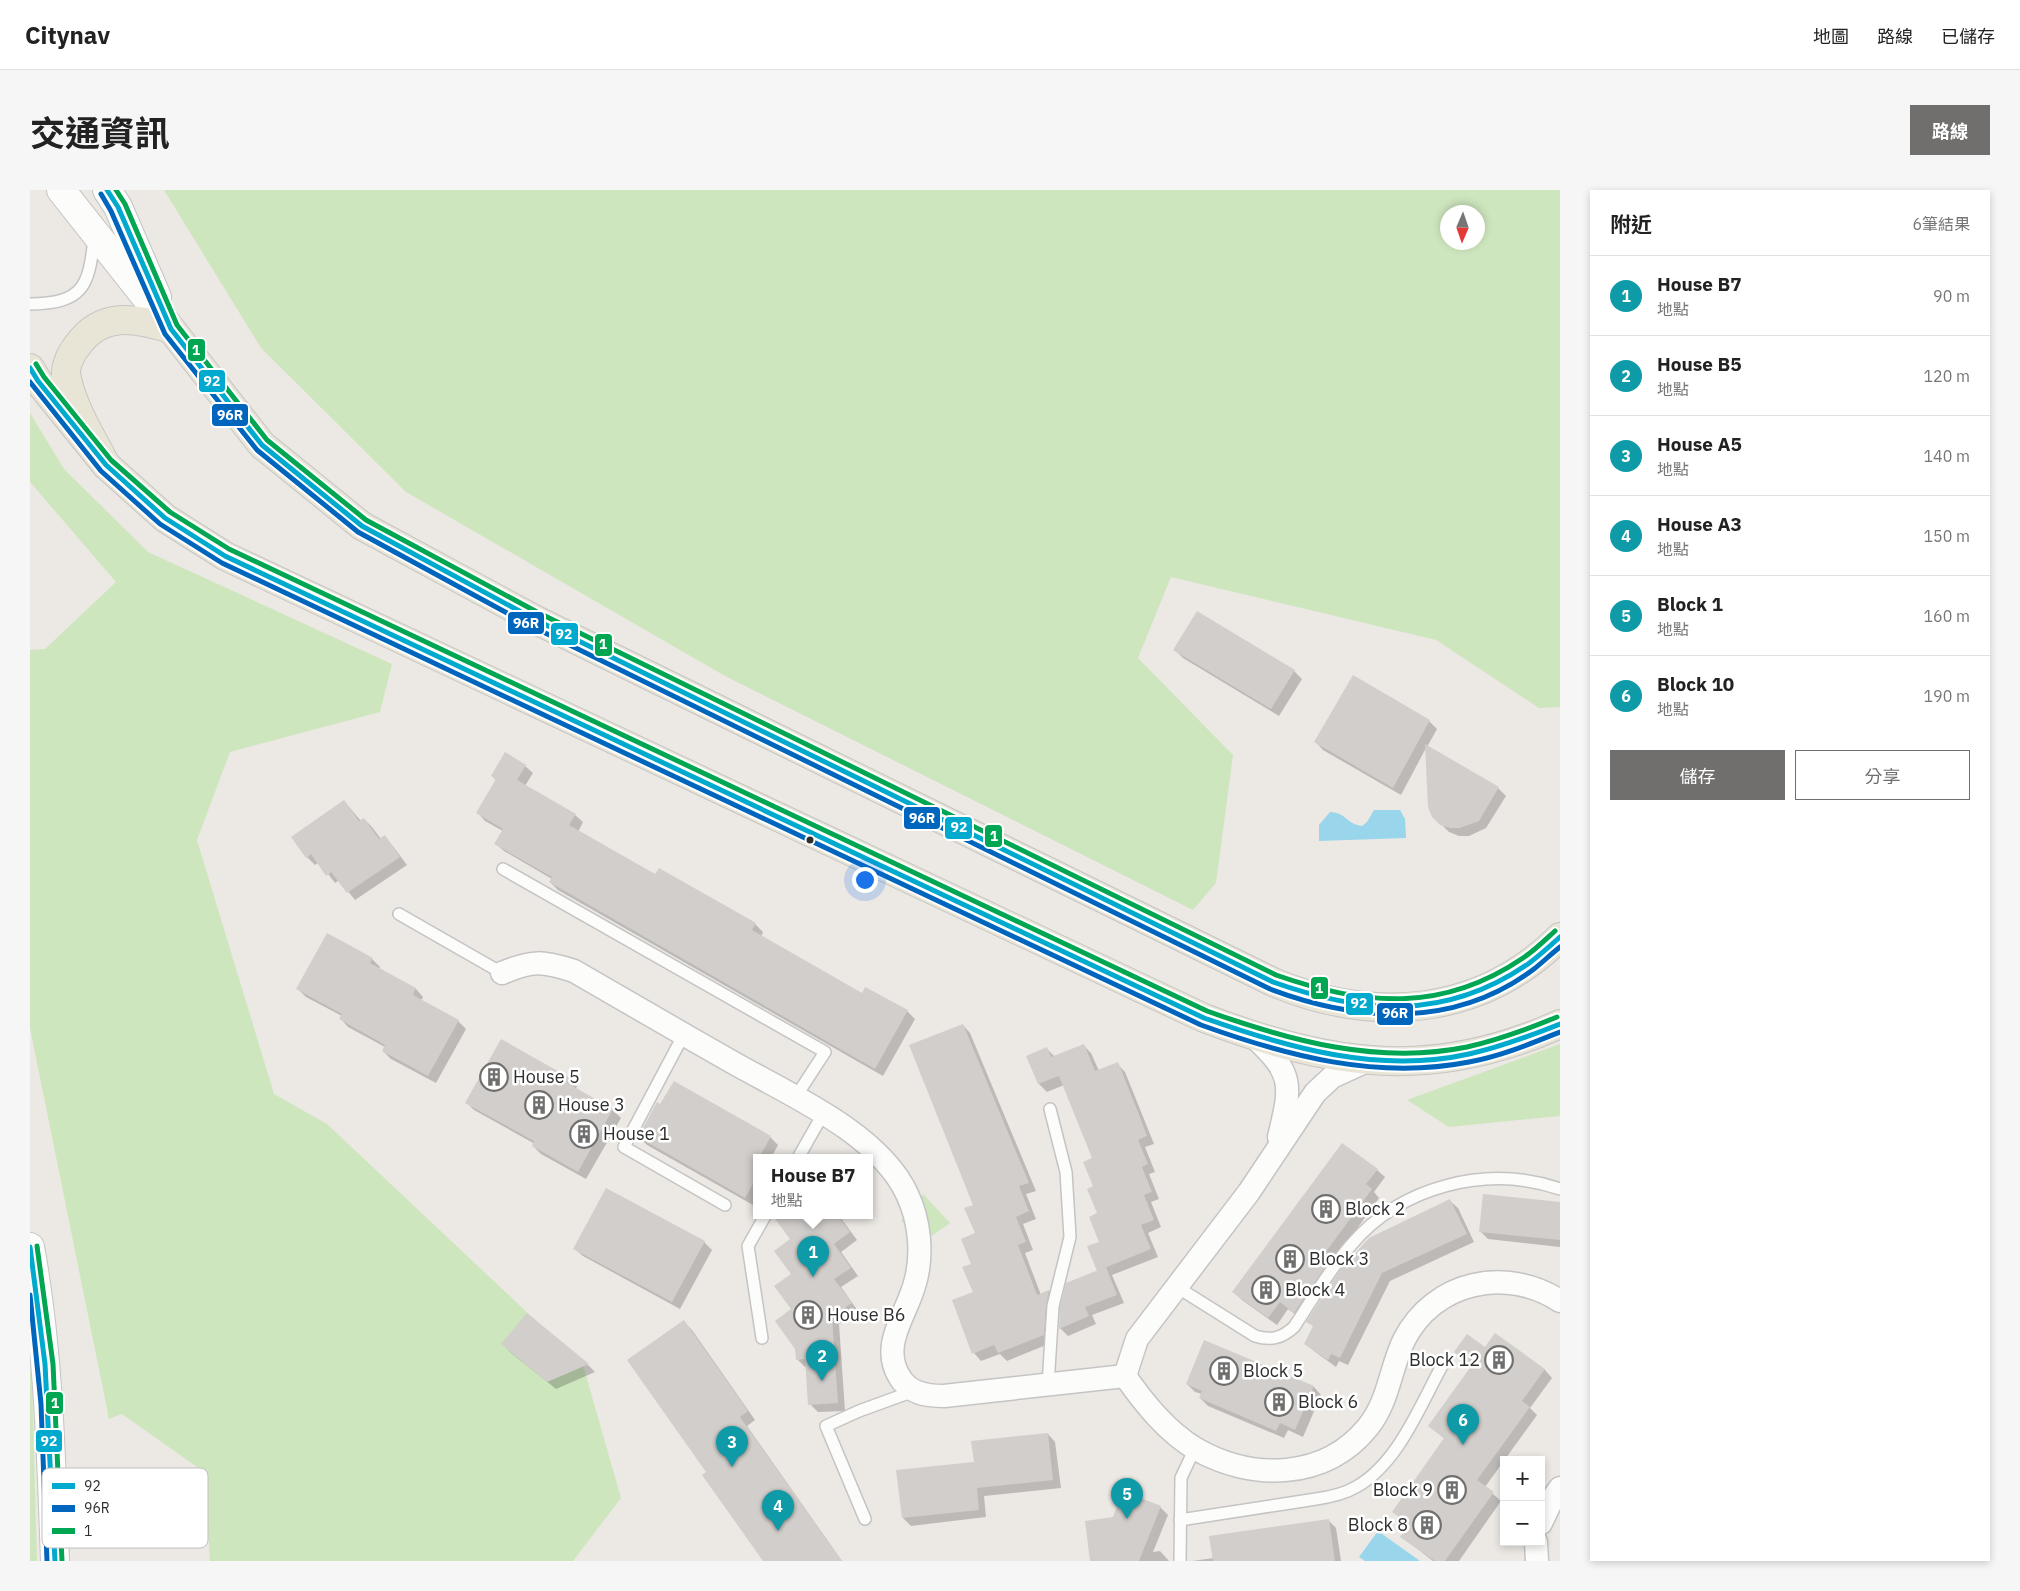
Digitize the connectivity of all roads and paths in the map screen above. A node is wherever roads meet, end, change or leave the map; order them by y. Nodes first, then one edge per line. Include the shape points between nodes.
1 (61, 190) edge
2 (107, 190) edge
3 (95, 234) junction
4 (30, 304) edge
5 (171, 329) junction
6 (30, 368) edge
7 (106, 465) junction
8 (503, 869) dead end
9 (400, 914) dead end
10 (1560, 937) edge
11 (502, 973) joint
12 (1560, 1024) edge
13 (684, 1034) junction
14 (1254, 1037) junction
15 (1367, 1060) junction
16 (795, 1098) junction
17 (1050, 1110) dead end
18 (823, 1114) junction
19 (1276, 1150) junction
20 (800, 1154) edge
21 (1560, 1190) edge
22 (725, 1205) dead end
23 (763, 1219) edge
24 (30, 1247) edge
25 (1177, 1287) junction
26 (1560, 1301) edge
27 (762, 1338) dead end
28 (1444, 1362) dead end
29 (1125, 1376) junction
30 (1048, 1384) junction
31 (914, 1391) junction
32 (1195, 1448) junction
33 (50, 1468) edge
34 (1560, 1488) edge
35 (1545, 1515) edge
36 (865, 1519) dead end
37 (1180, 1520) junction
38 (1536, 1546) edge
39 (54, 1548) edge
40 (55, 1561) edge
41 (1180, 1561) edge
42 (1537, 1561) edge

1 - 3 main road
2 - 5 main road via 118,207
3 - 4 lane via 92,262 84,285 66,299
3 - 5 main road
5 - 7 main road via 148,322 109,321 83,337 74,351 65,371 73,398
5 - 10 main road via 262,445 362,526 534,619 1273,982 1341,1004 1383,1008 1428,1004 1468,994 1502,980 1536,958
6 - 7 main road
7 - 14 main road via 165,518 225,556 1204,1018
8 - 16 lane via 825,1052
9 - 11 lane
11 - 13 street via 525,964 550,964 574,971
12 - 15 main road via 1506,1045 1453,1057 1412,1062
13 - 16 street
13 - 22 lane via 624,1147
14 - 15 main road via 1326,1055
14 - 19 street via 1274,1055 1288,1087
15 - 19 street via 1332,1077 1315,1093
16 - 18 street
17 - 30 lane via 1066,1172 1070,1237 1053,1306
18 - 20 lane
18 - 31 street via 865,1142 882,1158 908,1195 915,1216 919,1261 891,1352 894,1367 902,1381
19 - 25 street via 1249,1192
21 - 25 lane via 1525,1180 1477,1180 1438,1188 1408,1200 1387,1212 1351,1244 1294,1327 1276,1338 1255,1336
23 - 27 lane via 748,1246
24 - 33 main road via 46,1381
25 - 29 street via 1138,1340
26 - 32 street via 1526,1285 1496,1282 1465,1288 1435,1303 1422,1314 1404,1340 1383,1401 1368,1427 1345,1448 1319,1462 1268,1472 1228,1464
28 - 37 lane via 1388,1461 1356,1488 1316,1499
29 - 30 street
29 - 32 street via 1143,1402
30 - 31 street via 944,1396 928,1396
31 - 36 lane via 826,1426
32 - 37 lane via 1181,1478
34 - 35 street
37 - 41 lane
38 - 42 street
39 - 40 main road

